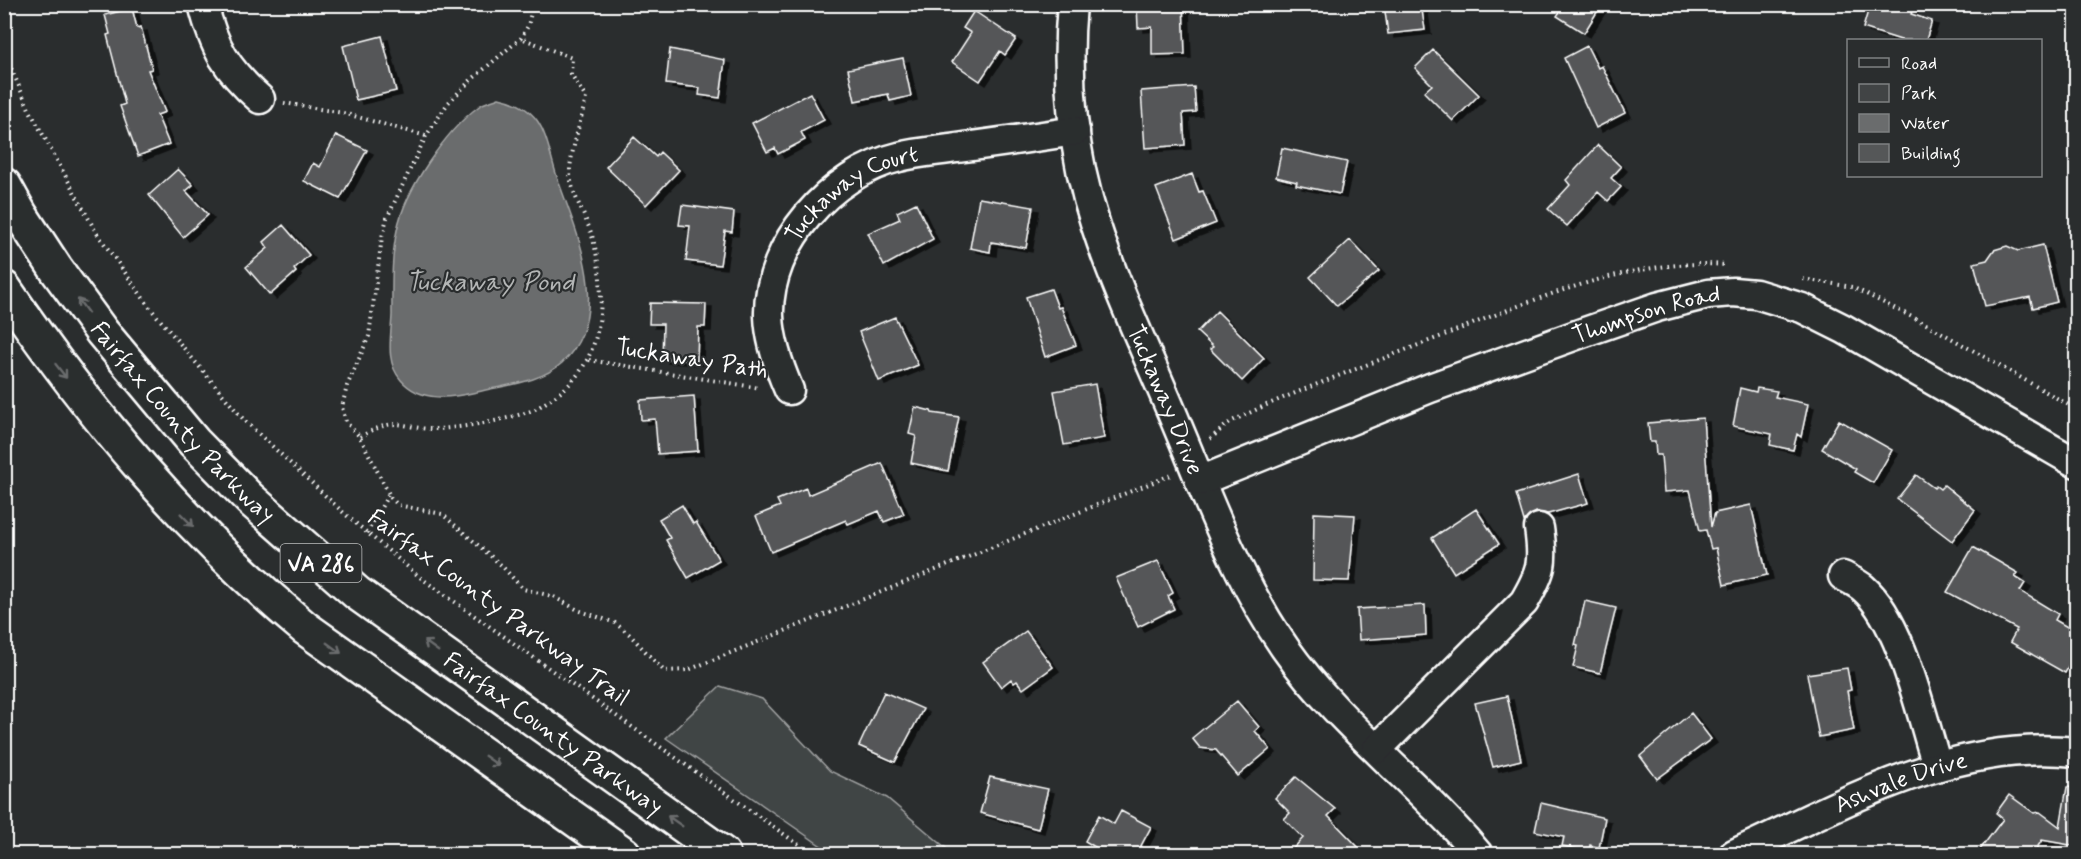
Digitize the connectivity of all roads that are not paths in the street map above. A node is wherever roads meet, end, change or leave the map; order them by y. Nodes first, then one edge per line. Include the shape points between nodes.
1 (203, 4) edge
2 (1072, 4) edge
3 (260, 99) road end
4 (1075, 131) junction
5 (4, 185) edge
6 (4, 288) edge
7 (789, 390) road end
8 (2076, 463) edge
9 (1200, 481) junction
10 (1539, 528) dead end
11 (1843, 576) dead end
12 (1377, 749) junction
13 (2076, 752) edge
14 (1937, 765) junction
15 (624, 855) edge
16 (723, 855) edge
17 (1478, 855) edge
18 (1734, 855) edge

1 - 3 street via 210,34 222,59
2 - 4 street, Tuckaway Drive
4 - 7 street, Tuckaway Court via 898,157 867,168 822,200 784,254 773,283 769,314 773,344
4 - 9 street, Tuckaway Drive via 1105,253
16 -> 5 highway, Fairfax County Parkway / VA 286 via 357,593 250,499 194,442 102,332 56,269
6 -> 15 highway, VA 286 via 56,364 151,482 265,594 305,628
8 - 9 street, Thompson Road via 1802,308 1756,294 1733,292 1708,294 1582,333 1430,388
9 - 12 street, Tuckaway Drive via 1246,584 1286,649 1316,687
10 - 12 street via 1543,557 1538,578 1524,602
11 - 14 street via 1862,588 1880,607 1894,630
12 - 17 street, Tuckaway Drive
13 - 14 street, Ashvale Drive via 2002,752
14 - 18 street, Ashvale Drive

